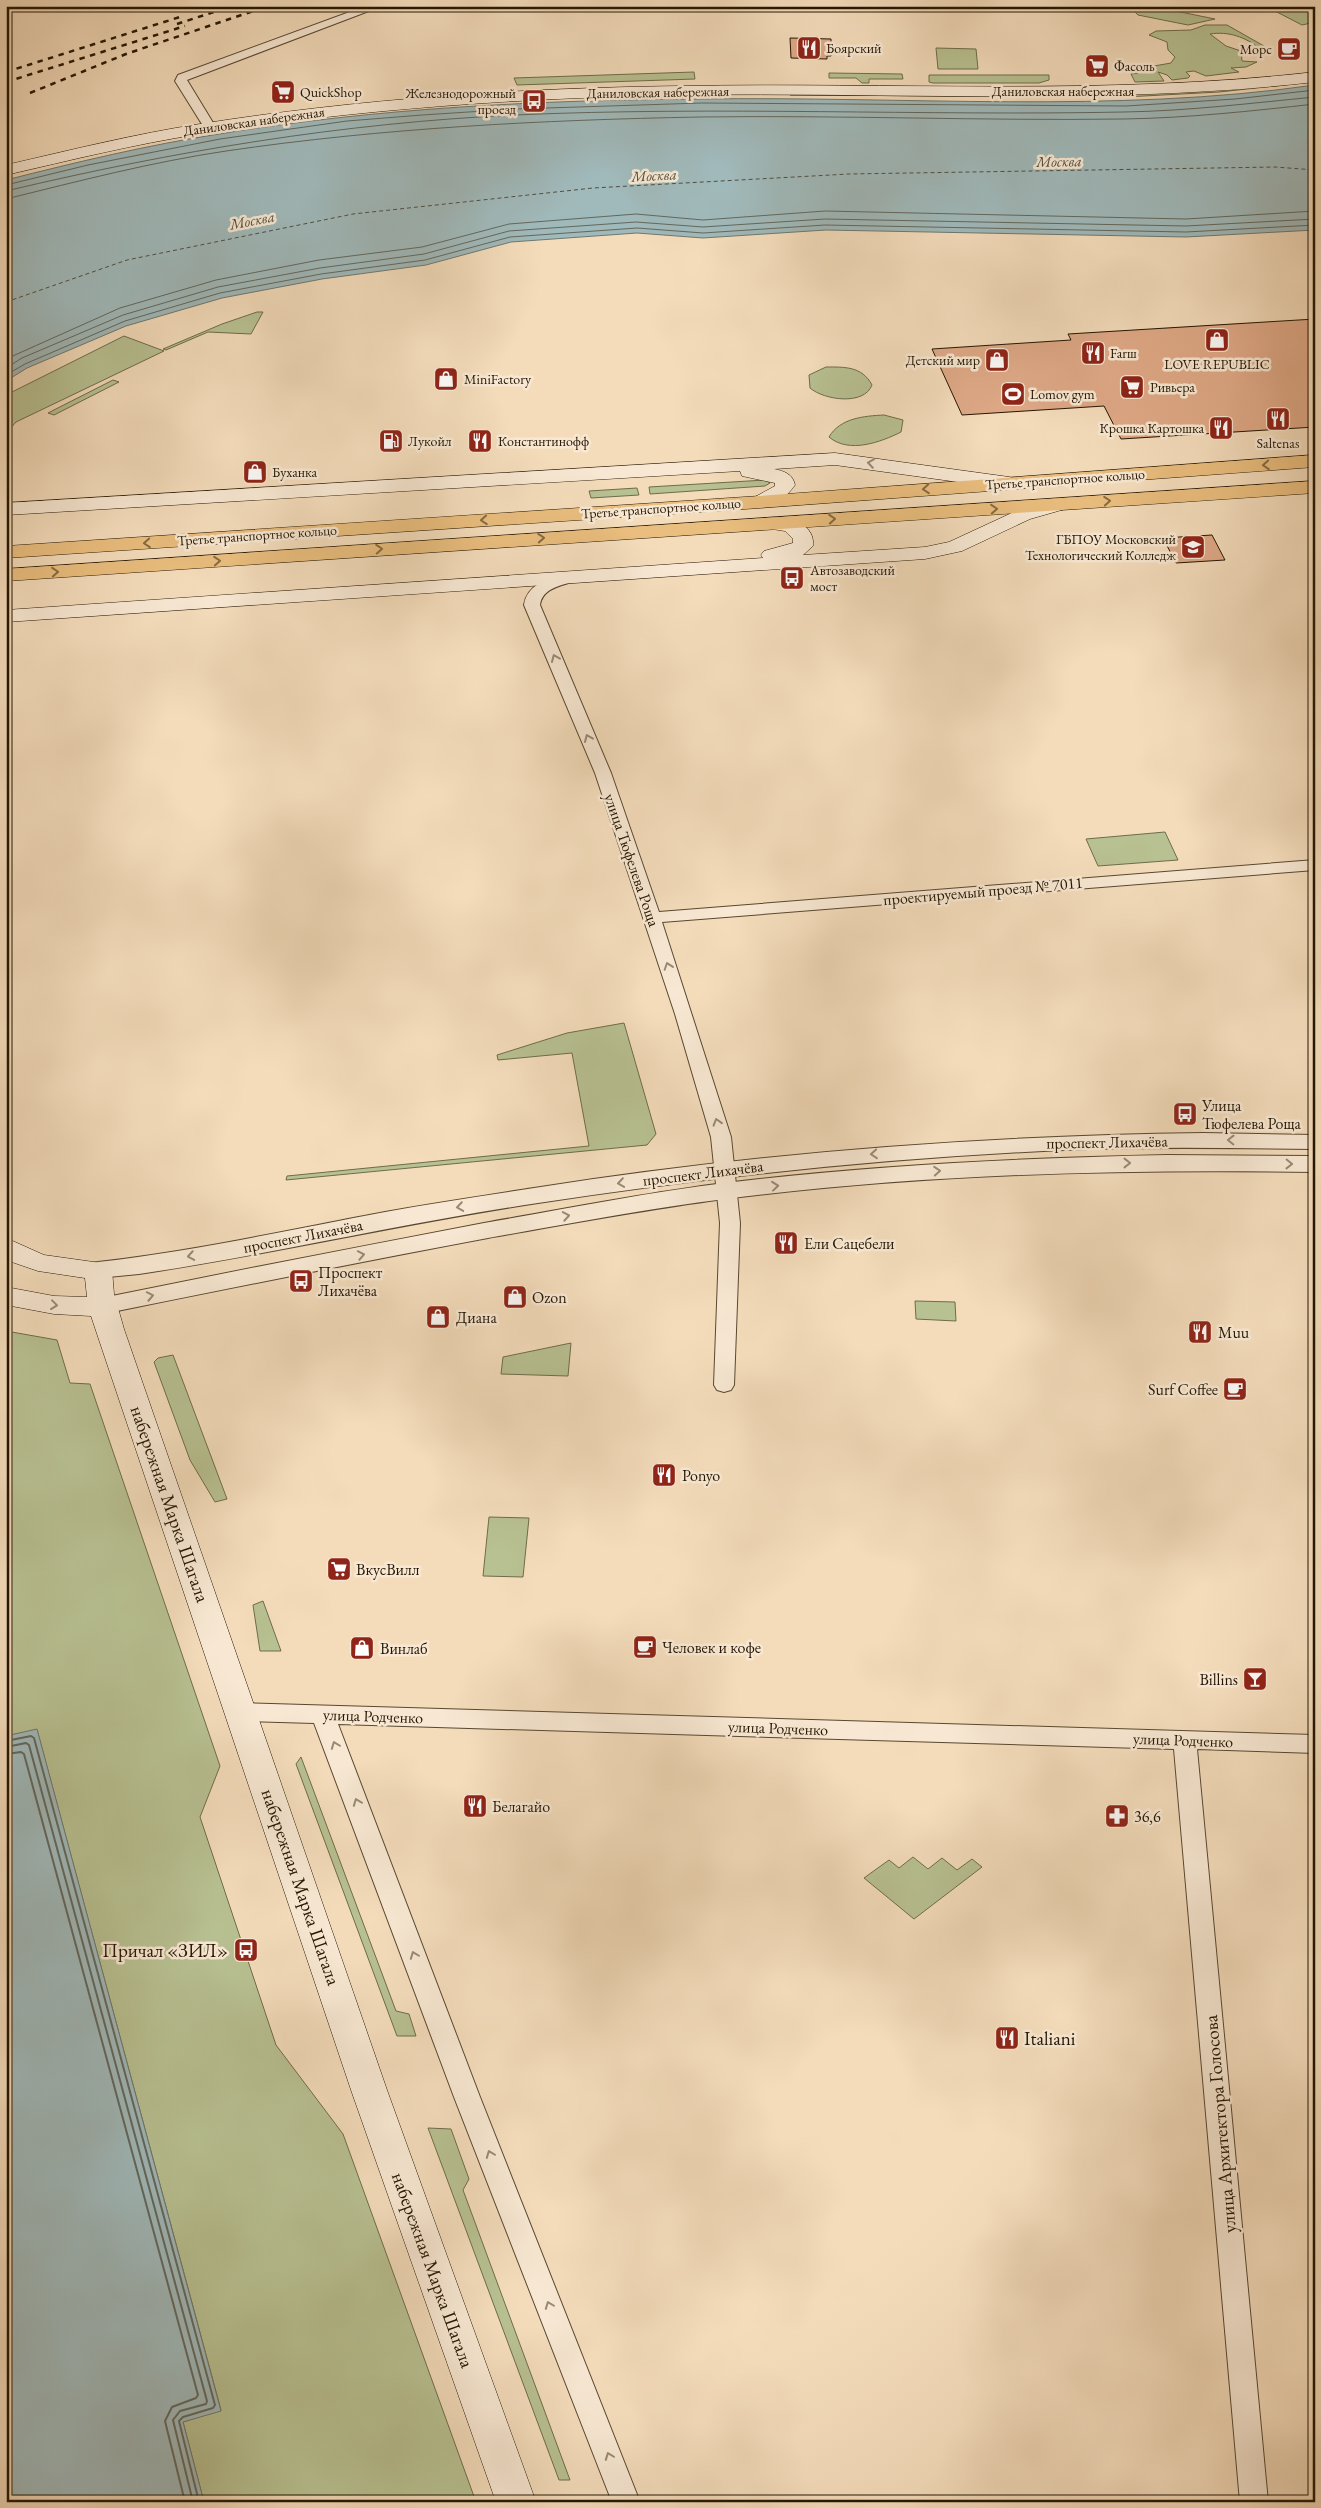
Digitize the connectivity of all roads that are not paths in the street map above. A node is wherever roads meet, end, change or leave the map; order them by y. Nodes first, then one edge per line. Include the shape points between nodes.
1 (377, 6) edge
2 (1315, 70) edge
3 (1315, 77) edge
4 (207, 124) junction
5 (6, 163) edge
6 (6, 170) edge
7 (1315, 461) edge
8 (1009, 483) junction
9 (1315, 487) edge
10 (760, 502) junction
11 (1058, 505) junction
12 (6, 509) edge
13 (6, 519) edge
14 (766, 523) junction
15 (6, 552) edge
16 (6, 575) edge
17 (569, 578) junction
18 (6, 606) edge
19 (6, 616) edge
20 (1315, 865) edge
21 (652, 918) junction
22 (1315, 1142) edge
23 (1315, 1164) edge
24 (725, 1180) junction
25 (6, 1246) edge
26 (98, 1270) junction
27 (6, 1296) edge
28 (102, 1306) junction
29 (724, 1385) dead end
30 (241, 1712) junction
31 (323, 1715) junction
32 (1315, 1744) edge
33 (1185, 1746) dead end
34 (516, 2502) edge
35 (626, 2502) edge
36 (1254, 2502) edge

1 - 4 street via 182,78
2 - 4 main road, Даниловская набережная via 1222,81 1134,86 765,84 512,90 375,98
3 - 4 main road, Даниловская набережная via 1136,91 766,90 515,96 387,104
4 - 5 main road, Даниловская набережная via 107,139
4 - 6 main road, Даниловская набережная
7 -> 8 main road, Третье транспортное кольцо
8 -> 10 main road, Третье транспортное кольцо
8 -> 12 main road via 835,459
11 -> 9 main road, Третье транспортное кольцо
10 - 13 main road via 784,489 785,480 766,472 744,472
10 -> 15 main road, Третье транспортное кольцо
14 -> 11 main road, Третье транспортное кольцо
11 - 17 main road via 1023,515 955,547 925,553
16 -> 14 main road, Третье транспортное кольцо
14 - 18 main road via 796,528 805,538 803,546 780,554
17 - 19 main road
21 -> 17 street, улица Тюфелева Роща via 603,773 532,605 536,592
20 - 21 street, проектируемый проезд № 7011
24 -> 21 street, улица Тюфелева Роща via 721,1137
22 -> 24 street, проспект Лихачёва via 1182,1140 1027,1144 873,1154
24 -> 23 street, проспект Лихачёва via 878,1176 1050,1165
24 -> 26 street, проспект Лихачёва via 426,1213 231,1250
28 -> 24 street, проспект Лихачёва via 570,1215
24 - 29 street, улица Тюфелева Роща via 730,1228
25 - 26 main road via 33,1260 54,1266
26 - 28 main road, набережная Марка Шагала
27 -> 28 main road via 60,1306
28 - 30 main road, набережная Марка Шагала
30 - 31 street, улица Родченко
30 - 34 main road, набережная Марка Шагала via 369,2090
31 - 32 street, улица Родченко
35 -> 31 street via 467,2097
33 - 36 street, улица Архитектора Голосова

